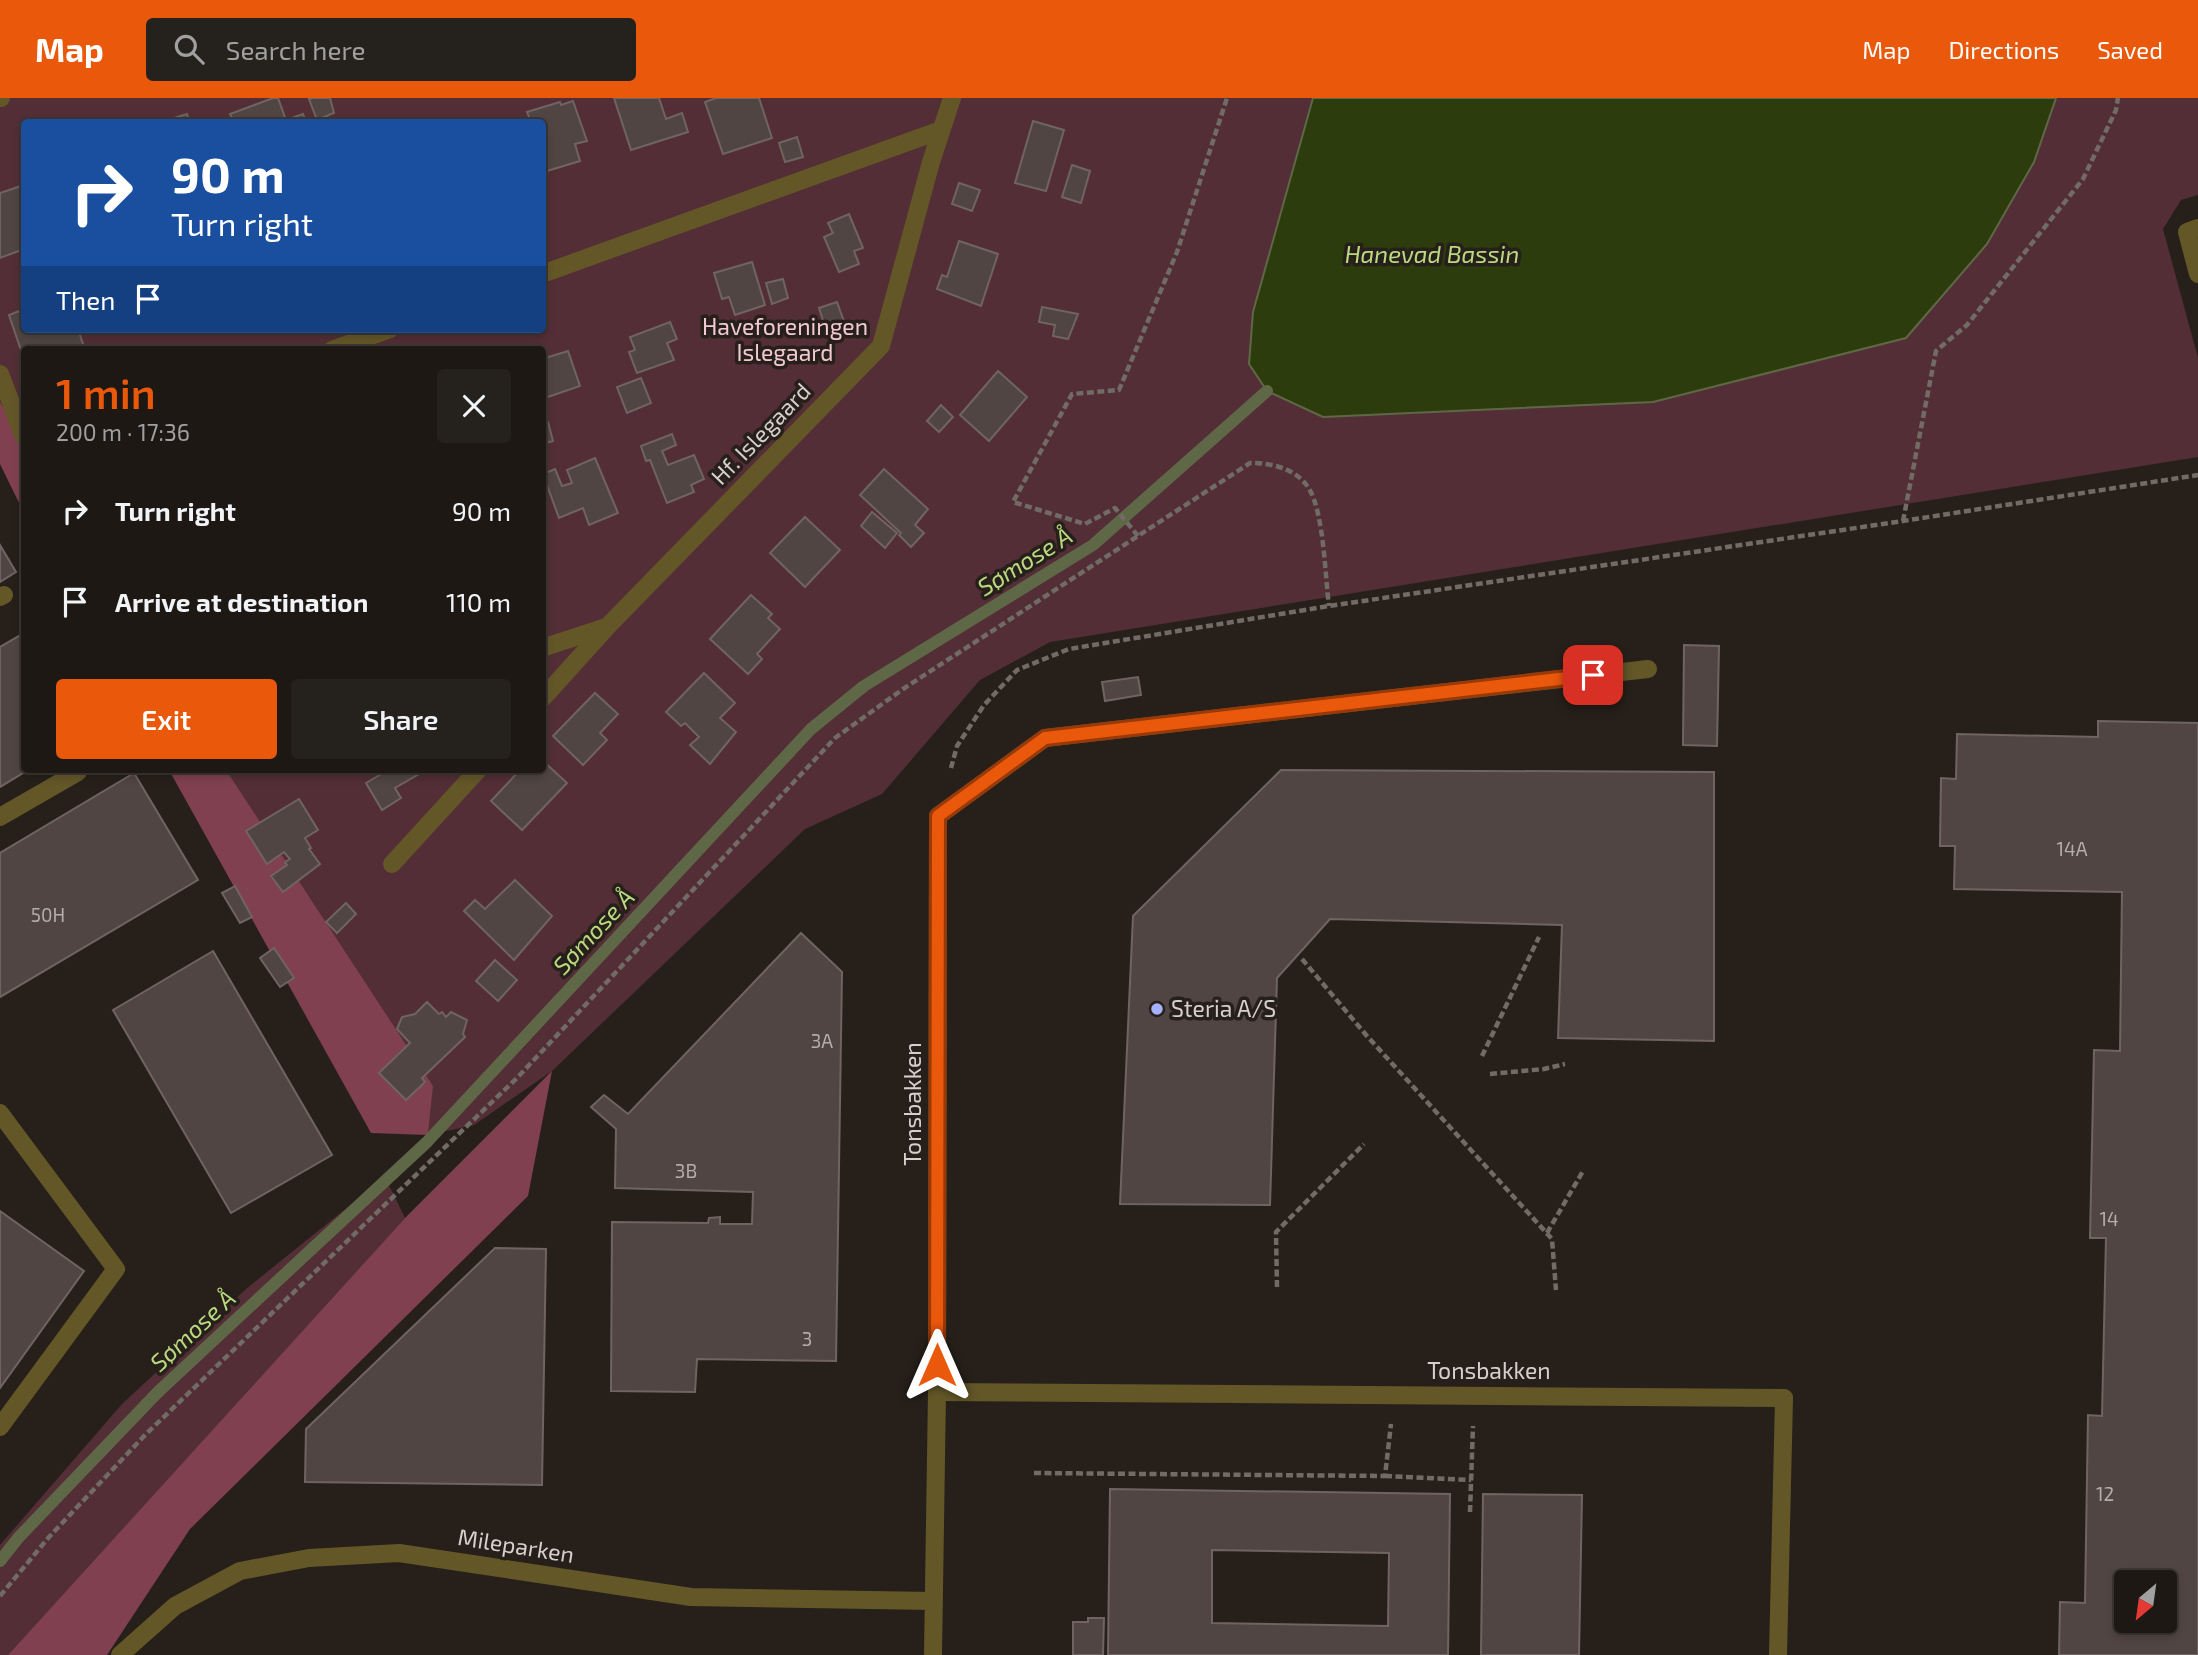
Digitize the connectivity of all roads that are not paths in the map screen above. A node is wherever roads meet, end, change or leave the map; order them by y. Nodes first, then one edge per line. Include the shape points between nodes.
1 (952, 98) edge
2 (942, 130) junction
3 (2198, 228) edge
4 (546, 273) edge
5 (2198, 274) edge
6 (379, 333) edge
7 (343, 346) edge
8 (0, 374) edge
9 (21, 429) edge
10 (607, 627) junction
11 (546, 647) edge
12 (1648, 668) dead end
13 (546, 695) edge
14 (76, 773) edge
15 (475, 773) edge
16 (0, 817) edge
17 (392, 864) dead end
18 (0, 1113) edge
19 (937, 1392) junction
20 (0, 1427) edge
21 (933, 1601) junction
22 (120, 1655) edge
23 (933, 1655) edge
24 (1778, 1655) edge

1 - 2 street, Hf. Islegaard
2 - 4 street
2 - 10 street, Hf. Islegaard via 881,345
3 - 5 street via 2187,232
6 - 7 street
8 - 9 street
10 - 11 street, Hf. Islegaard
10 - 13 street, Hf. Islegaard
12 - 19 street, Tonsbakken via 1045,738 938,816
14 - 16 street
15 - 17 street
18 - 20 street via 116,1269
19 - 21 street, Tonsbakken
19 - 24 street, Tonsbakken via 1784,1398
21 - 22 street, Mileparken via 691,1597 399,1553 309,1558 240,1571 174,1606
21 - 23 street, Tonsbakken

